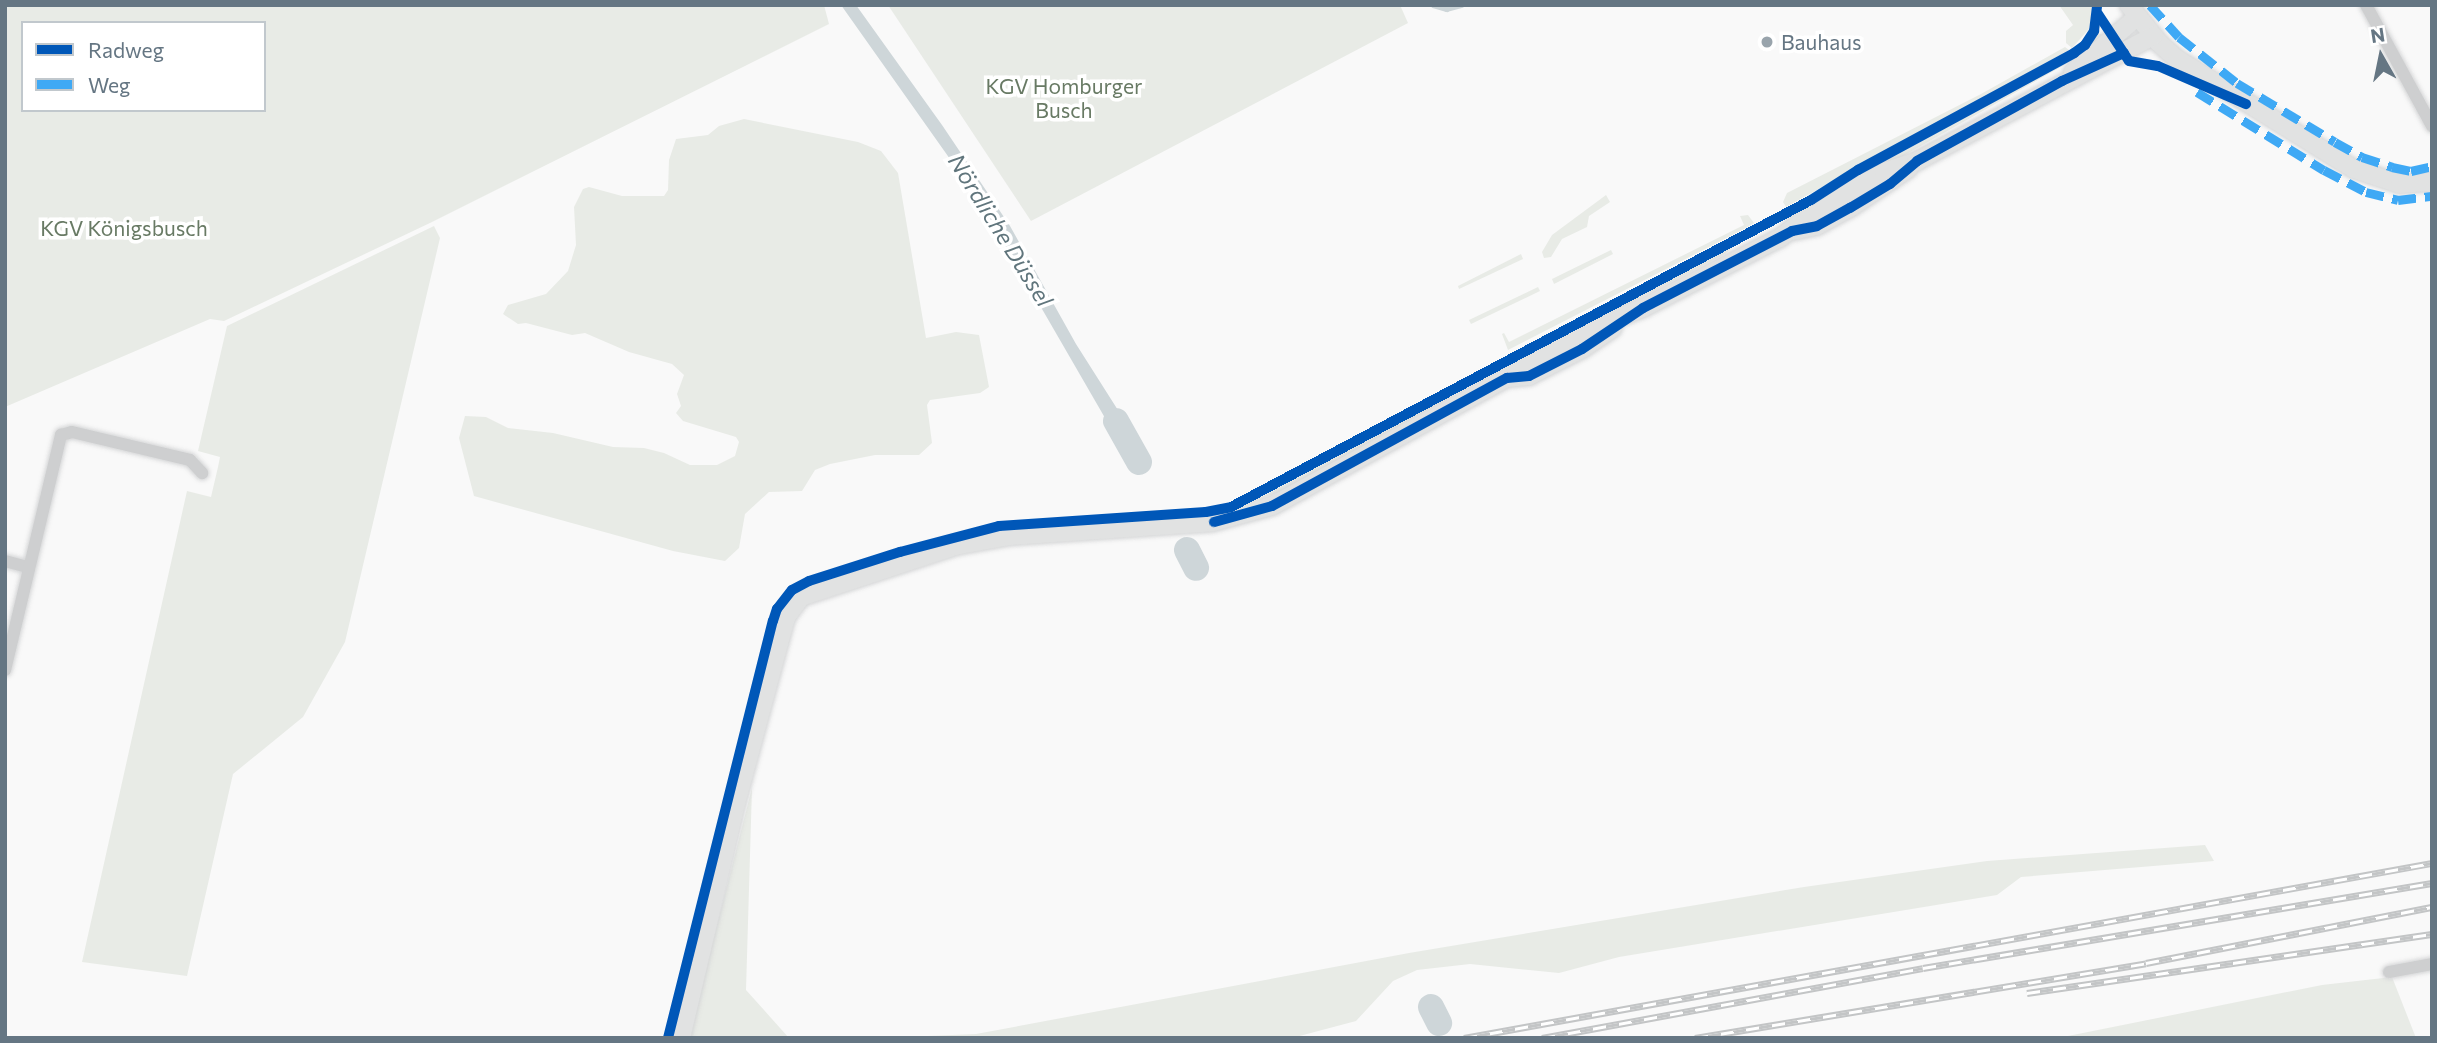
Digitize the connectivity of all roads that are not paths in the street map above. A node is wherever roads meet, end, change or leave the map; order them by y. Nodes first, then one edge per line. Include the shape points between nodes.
1 (2366, 5) edge
2 (2133, 11) edge
3 (2153, 36) junction
4 (2062, 81) junction
5 (2432, 126) edge
6 (2432, 182) edge
7 (202, 473) dead end
8 (5, 561) edge
9 (28, 567) junction
10 (5, 670) edge
11 (2432, 964) edge
12 (2389, 972) dead end
13 (681, 1038) edge

1 - 5 street
2 - 3 street
2 - 4 street
3 - 4 street
3 - 6 street via 2188,66 2354,169 2400,184
4 - 13 street via 1917,161 1884,172 1817,209 1792,231 1643,308 1522,363 1507,378 1272,506 1213,522 1010,536 955,546 801,597 792,606 783,631
7 - 9 street via 190,460 72,432 61,435
8 - 9 street
9 - 10 street
11 - 12 street

